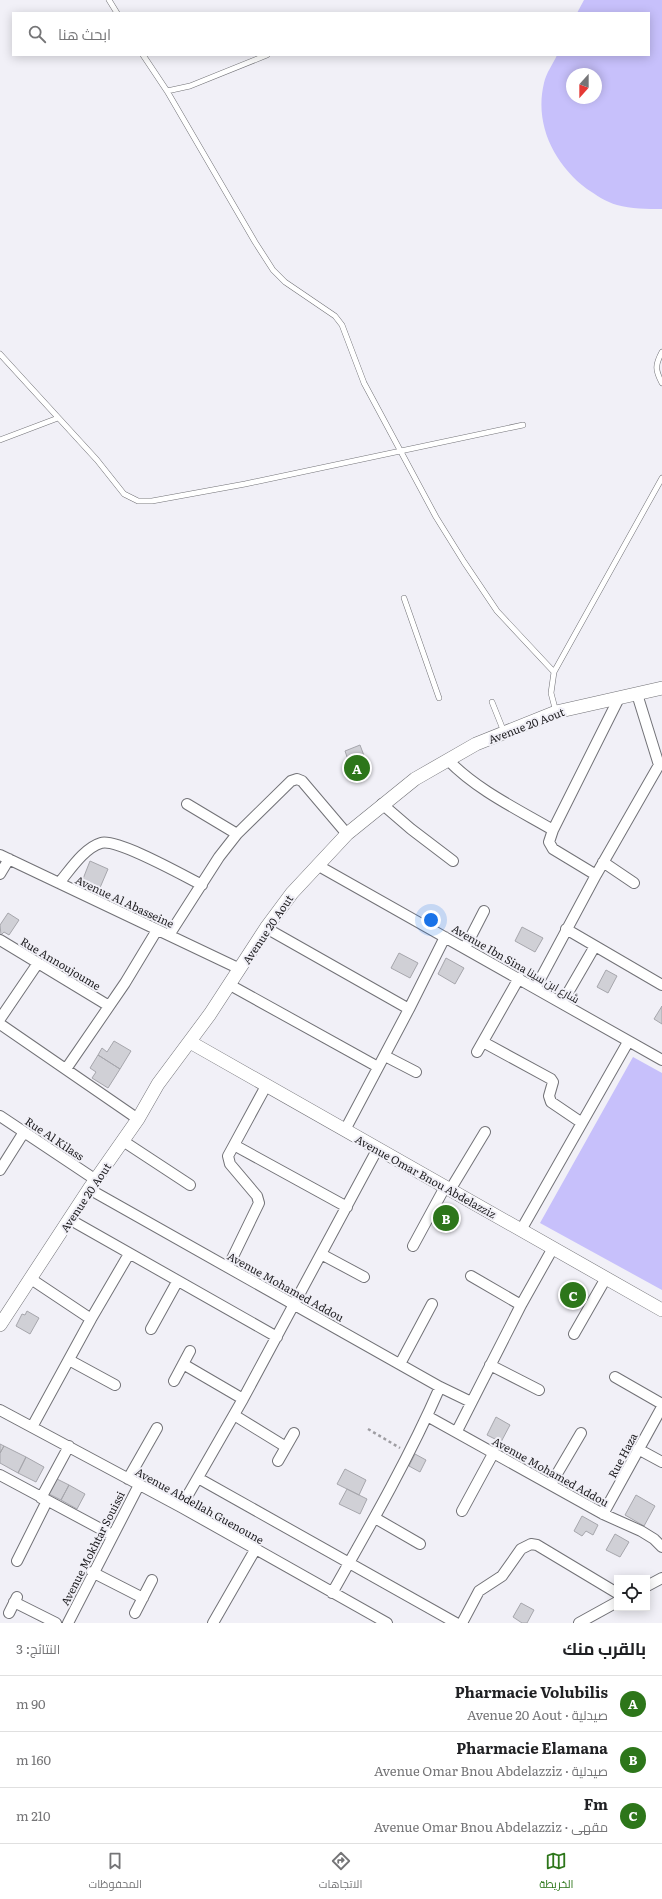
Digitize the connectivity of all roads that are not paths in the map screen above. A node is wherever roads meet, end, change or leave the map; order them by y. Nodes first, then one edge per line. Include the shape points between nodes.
1 (109, 0) edge
2 (115, 12) edge
3 (145, 56) edge
4 (265, 56) edge
5 (167, 91) junction
6 (662, 352) edge
7 (0, 354) edge
8 (662, 383) edge
9 (58, 418) junction
10 (522, 425) dead end
11 (0, 440) edge
12 (401, 451) junction
13 (662, 478) edge
14 (404, 598) dead end
15 (554, 672) junction
16 (662, 688) edge
17 (637, 694) junction
18 (439, 698) dead end
19 (619, 698) junction
20 (492, 702) dead end
21 (556, 712) junction
22 (504, 732) junction
23 (448, 760) junction
24 (660, 766) edge
25 (187, 804) dead end
26 (382, 804) junction
27 (552, 830) junction
28 (237, 834) junction
29 (347, 834) junction
30 (4, 857) edge
31 (453, 861) dead end
32 (603, 862) junction
33 (317, 864) junction
34 (0, 874) edge
35 (596, 874) junction
36 (59, 883) junction
37 (634, 883) dead end
38 (202, 885) junction
39 (484, 911) dead end
40 (266, 928) junction
41 (157, 930) junction
42 (566, 930) junction
43 (169, 935) junction
44 (445, 937) junction
45 (0, 940) edge
46 (595, 946) junction
47 (465, 948) junction
48 (38, 962) junction
49 (240, 969) junction
50 (519, 978) junction
51 (230, 985) junction
52 (662, 985) edge
53 (536, 987) junction
54 (562, 1003) junction
55 (109, 1006) junction
56 (409, 1009) junction
57 (0, 1019) edge
58 (0, 1024) edge
59 (190, 1042) junction
60 (483, 1042) junction
61 (628, 1042) junction
62 (477, 1052) dead end
63 (385, 1056) junction
64 (662, 1060) edge
65 (378, 1068) junction
66 (66, 1069) junction
67 (416, 1072) dead end
68 (266, 1086) junction
69 (0, 1116) edge
70 (138, 1119) junction
71 (582, 1123) junction
72 (345, 1130) junction
73 (24, 1132) junction
74 (485, 1132) dead end
75 (123, 1141) junction
76 (234, 1145) junction
77 (378, 1148) junction
78 (0, 1170) edge
79 (93, 1185) junction
80 (190, 1185) dead end
81 (447, 1188) junction
82 (346, 1207) junction
83 (69, 1219) junction
84 (521, 1230) junction
85 (413, 1246) dead end
86 (553, 1248) junction
87 (129, 1254) junction
88 (322, 1254) junction
89 (228, 1267) junction
90 (471, 1276) dead end
91 (364, 1277) dead end
92 (606, 1278) junction
93 (31, 1279) junction
94 (177, 1282) junction
95 (295, 1304) junction
96 (432, 1304) dead end
97 (521, 1305) junction
98 (662, 1310) edge
99 (2, 1317) edge
100 (91, 1319) junction
101 (151, 1329) dead end
102 (574, 1334) dead end
103 (276, 1337) junction
104 (190, 1351) dead end
105 (69, 1360) junction
106 (183, 1364) junction
107 (400, 1364) junction
108 (490, 1365) junction
109 (615, 1377) dead end
110 (174, 1381) dead end
111 (115, 1385) dead end
112 (440, 1387) junction
113 (539, 1390) dead end
114 (243, 1399) junction
115 (471, 1402) junction
116 (662, 1404) edge
117 (662, 1408) edge
118 (0, 1410) edge
119 (234, 1415) junction
120 (427, 1416) junction
121 (32, 1427) junction
122 (157, 1428) dead end
123 (456, 1432) junction
124 (294, 1433) dead end
125 (581, 1433) dead end
126 (69, 1446) junction
127 (286, 1447) junction
128 (638, 1449) junction
129 (494, 1452) junction
130 (278, 1461) dead end
131 (662, 1462) edge
132 (0, 1475) edge
133 (198, 1478) junction
134 (128, 1479) junction
135 (551, 1484) junction
136 (139, 1485) junction
137 (44, 1500) junction
138 (181, 1508) junction
139 (462, 1511) dead end
140 (603, 1514) junction
141 (374, 1518) junction
142 (112, 1535) junction
143 (420, 1544) dead end
144 (662, 1548) edge
145 (255, 1550) junction
146 (17, 1561) dead end
147 (350, 1562) junction
148 (92, 1572) junction
149 (662, 1578) edge
150 (152, 1580) dead end
151 (650, 1584) edge
152 (614, 1591) edge
153 (332, 1593) junction
154 (143, 1598) junction
155 (614, 1604) edge
156 (9, 1613) dead end
157 (136, 1613) dead end
158 (56, 1623) edge
159 (68, 1623) edge
160 (213, 1623) edge
161 (386, 1623) edge
162 (456, 1623) edge
163 (462, 1623) edge
164 (579, 1623) edge

1 - 2 lane
3 - 5 lane
4 - 5 lane via 190,86
5 - 12 lane via 273,270 285,282 335,316 342,325 364,383
6 - 8 lane via 656,363 656,372
7 - 9 lane
9 - 11 lane
9 - 12 lane via 124,494 138,501 152,501 244,484
10 - 12 lane
12 - 15 lane via 436,517 481,588 518,635
13 - 15 lane
14 - 18 lane
15 - 21 lane via 551,694
16 - 17 street, Avenue 20 Aout
17 - 19 street, Avenue 20 Aout
17 - 24 street
19 - 21 street, Avenue 20 Aout
19 - 27 street
20 - 22 lane
21 - 22 street, Avenue 20 Aout
22 - 23 street, Avenue 20 Aout
23 - 26 street, Avenue 20 Aout via 415,779
23 - 27 street via 480,787
24 - 32 street
25 - 28 street
26 - 29 street, Avenue 20 Aout
26 - 31 street via 411,830
27 - 35 street via 550,847
28 - 29 street via 297,779 302,781
28 - 38 street
29 - 33 street, Avenue 20 Aout
30 - 34 street
30 - 36 street, Avenue Al Abasseine
32 - 35 street
32 - 37 street
33 - 40 street, Avenue 20 Aout
33 - 44 street, Avenue Ibn Sina شارع ابن سينا
35 - 42 street
36 - 38 street via 95,845 108,842
36 - 41 street, Avenue Al Abasseine
38 - 43 street
39 - 47 street
40 - 49 street, Avenue 20 Aout
40 - 56 street
41 - 43 street, Avenue Al Abasseine
41 - 55 street
42 - 46 street
42 - 53 street
43 - 49 street, Avenue Al Abasseine
44 - 47 street, Avenue Ibn Sina شارع ابن سينا
44 - 56 street
45 - 48 street, Rue Annoujoume
46 - 52 street
46 - 54 street
47 - 50 street, Avenue Ibn Sina شارع ابن سينا
48 - 55 street, Rue Annoujoume
48 - 57 street
49 - 51 street, Avenue 20 Aout
50 - 53 street, Avenue Ibn Sina شارع ابن سينا
50 - 60 street
51 - 59 street, Avenue 20 Aout
51 - 65 street
53 - 54 street, Avenue Ibn Sina شارع ابن سينا
54 - 61 street, Avenue Ibn Sina شارع ابن سينا
55 - 66 street
56 - 63 street
58 - 66 street
59 - 68 street, Avenue Omar Bnou Abdelazziz
59 - 70 street, Avenue 20 Aout via 158,1084
60 - 62 street
60 - 71 street via 551,1079 553,1082 550,1101
61 - 64 street, Avenue Ibn Sina شارع ابن سينا
61 - 71 street
63 - 65 street
63 - 67 street
65 - 72 street
66 - 70 street
68 - 72 street, Avenue Omar Bnou Abdelazziz
68 - 76 street
69 - 73 street, Rue Al Kilass
70 - 75 street, Avenue 20 Aout
71 - 84 street
72 - 77 street, Avenue Omar Bnou Abdelazziz
73 - 78 street
73 - 79 street, Rue Al Kilass
74 - 81 street
75 - 79 street, Avenue 20 Aout
75 - 80 street
76 - 82 street
76 - 89 street via 228,1156 230,1164 257,1196 259,1203
77 - 81 street, Avenue Omar Bnou Abdelazziz
77 - 82 street
79 - 83 street, Avenue 20 Aout
79 - 89 street, Avenue Mohamed Addou
81 - 84 street, Avenue Omar Bnou Abdelazziz
81 - 85 street
82 - 88 street
83 - 87 street
83 - 93 street, Avenue 20 Aout
84 - 86 street, Avenue Omar Bnou Abdelazziz
86 - 92 street, Avenue Omar Bnou Abdelazziz
86 - 97 street
87 - 94 street
87 - 100 street
88 - 91 street
88 - 95 street
89 - 95 street, Avenue Mohamed Addou
90 - 97 street
92 - 98 street, Avenue Omar Bnou Abdelazziz
92 - 102 street
93 - 99 street, Avenue 20 Aout
93 - 100 street
94 - 101 street
94 - 103 street
95 - 103 street
95 - 107 street, Avenue Mohamed Addou
96 - 107 street
97 - 108 street
100 - 105 street
103 - 114 street
104 - 106 street
105 - 111 street
105 - 121 street
106 - 110 street
106 - 114 street
107 - 112 street, Avenue Mohamed Addou
108 - 113 street
108 - 115 street
109 - 116 street
112 - 115 street, Avenue Mohamed Addou
112 - 120 street
114 - 119 street
115 - 123 street
117 - 128 street, Rue Haza
118 - 121 street, Avenue Abdellah Guenoune
119 - 127 street
119 - 133 street
120 - 123 street, Avenue Mohamed Addou
120 - 141 street
121 - 126 street, Avenue Abdellah Guenoune
122 - 134 street
123 - 129 street, Avenue Mohamed Addou
124 - 127 street
125 - 135 street
126 - 134 street, Avenue Abdellah Guenoune
126 - 137 street
127 - 130 street
128 - 131 street
128 - 140 street, Rue Haza
129 - 135 street, Avenue Mohamed Addou
129 - 139 street
132 - 137 street
133 - 138 street
133 - 147 street
134 - 136 street, Avenue Abdellah Guenoune
135 - 140 street, Avenue Mohamed Addou
136 - 138 street, Avenue Abdellah Guenoune
136 - 142 street, Avenue Mokhtar Souissi
137 - 142 street
137 - 146 street
138 - 145 street, Avenue Abdellah Guenoune
140 - 144 street, Avenue Mohamed Addou via 641,1531
141 - 143 street
141 - 147 street
142 - 148 street, Avenue Mokhtar Souissi
145 - 153 street, Avenue Abdellah Guenoune
145 - 160 street
147 - 153 street
147 - 162 street
148 - 154 street
148 - 159 street, Avenue Mokhtar Souissi
149 - 151 street
150 - 154 street
152 - 163 street via 537,1545 531,1544 521,1549 502,1576 479,1591
153 - 161 street, Avenue Abdellah Guenoune
154 - 157 street
155 - 164 street
156 - 158 street via 16,1600

